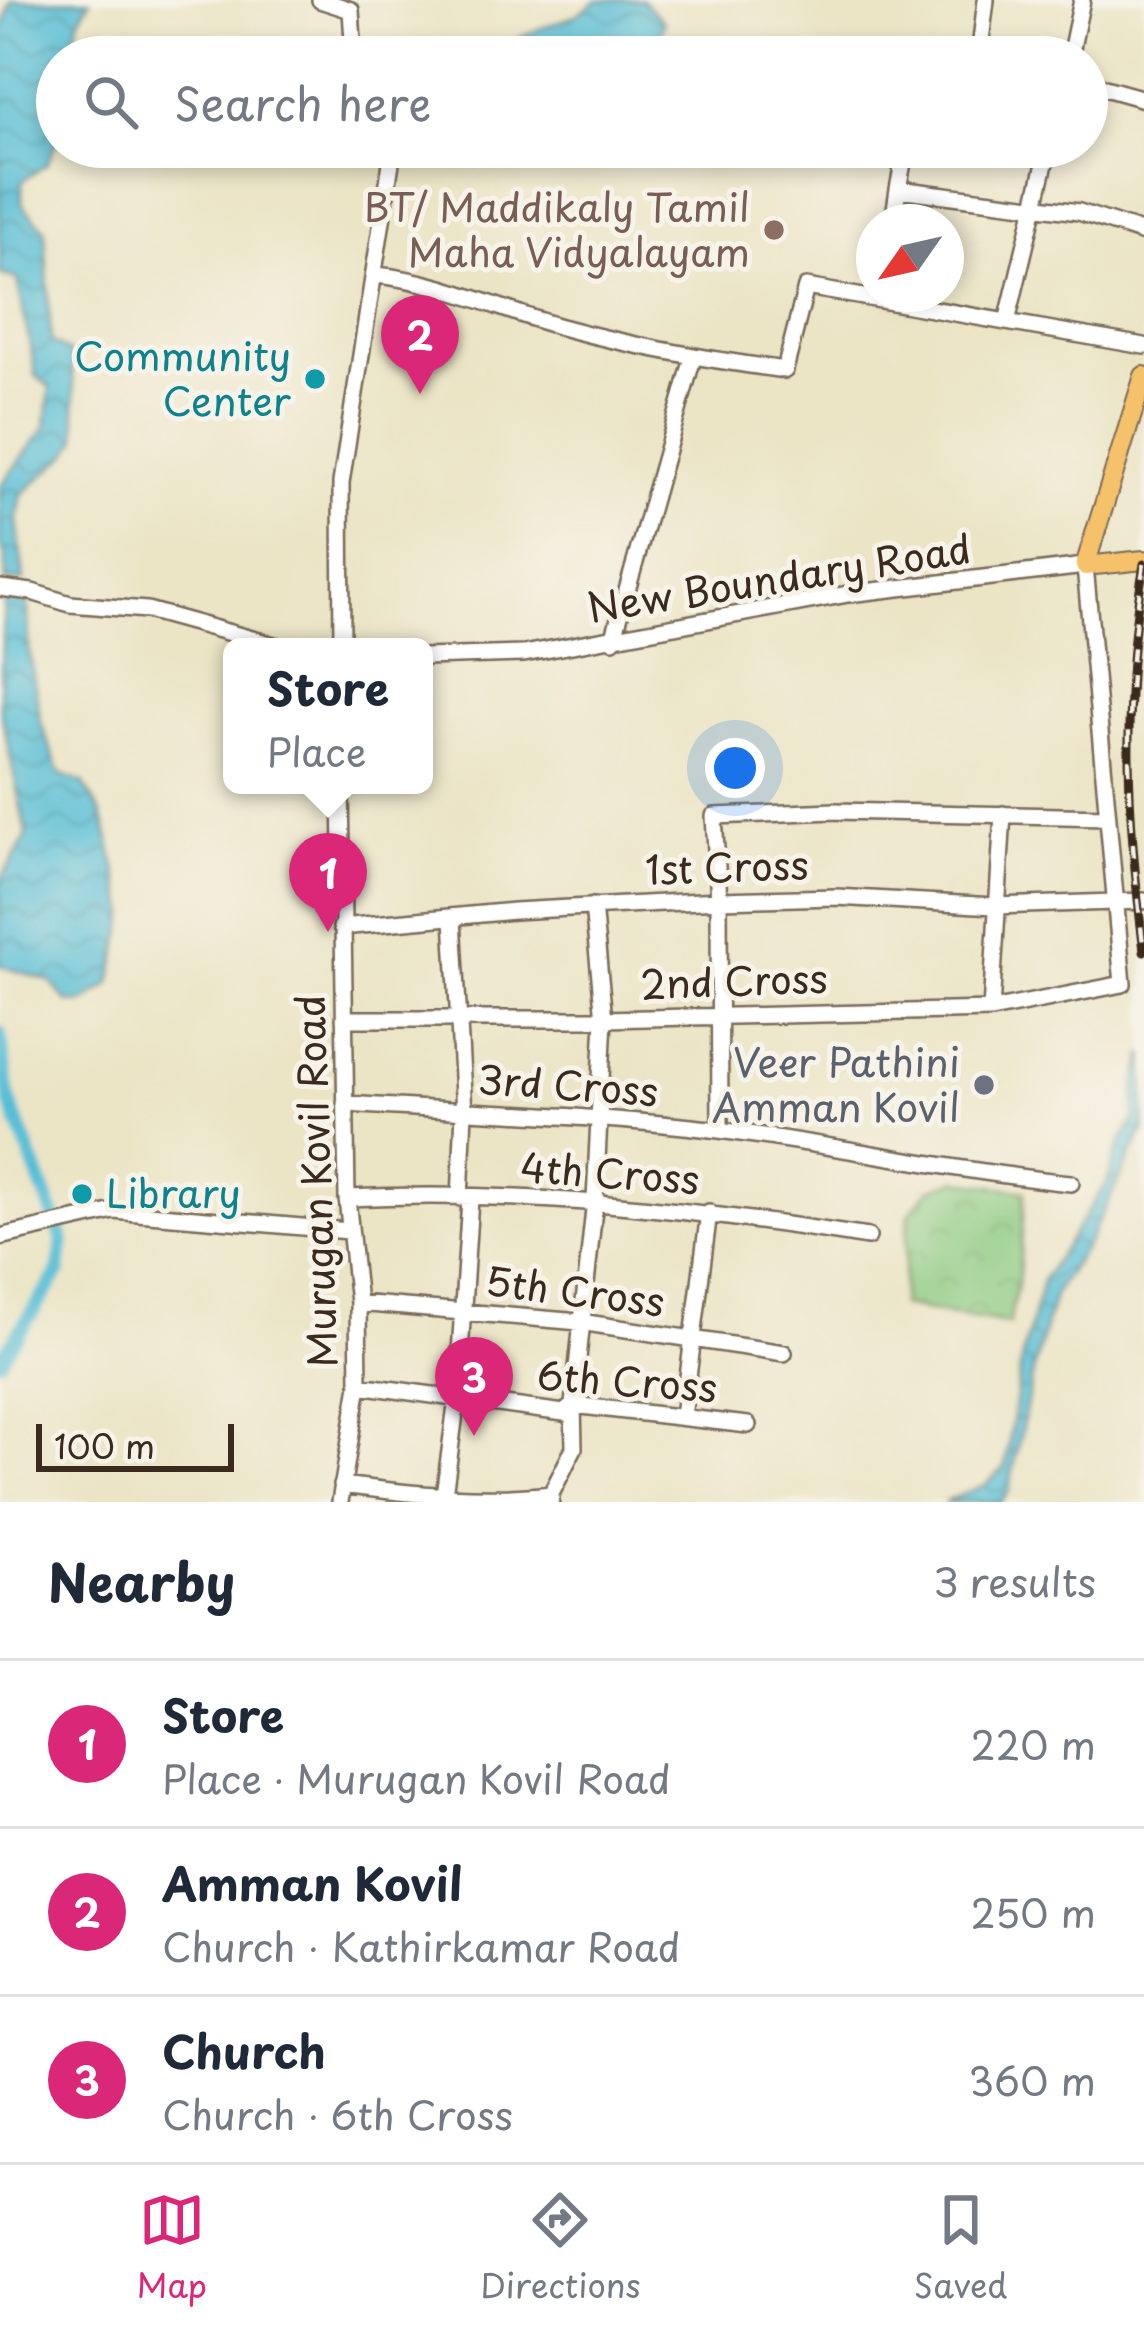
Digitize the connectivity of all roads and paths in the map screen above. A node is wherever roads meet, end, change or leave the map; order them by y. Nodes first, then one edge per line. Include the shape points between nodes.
1 (320, 0) edge
2 (986, 0) edge
3 (1082, 0) edge
4 (353, 36) edge
5 (982, 36) edge
6 (1074, 36) edge
7 (1108, 89) edge
8 (1144, 99) edge
9 (390, 168) edge
10 (902, 168) edge
11 (1044, 168) edge
12 (898, 189) junction
13 (895, 204) edge
14 (1035, 208) junction
15 (1144, 233) edge
16 (376, 275) junction
17 (856, 293) edge
18 (958, 312) edge
19 (1007, 322) junction
20 (1144, 346) edge
21 (693, 358) junction
22 (1144, 376) edge
23 (1144, 560) edge
24 (1084, 566) junction
25 (0, 588) edge
26 (248, 638) edge
27 (342, 638) edge
28 (613, 640) junction
29 (433, 657) edge
30 (341, 794) edge
31 (1003, 814) junction
32 (1108, 817) junction
33 (719, 900) junction
34 (1118, 901) junction
35 (1144, 901) edge
36 (593, 906) junction
37 (995, 906) junction
38 (454, 919) junction
39 (340, 927) junction
40 (991, 1010) junction
41 (719, 1014) junction
42 (344, 1019) junction
43 (462, 1019) junction
44 (604, 1019) junction
45 (345, 1104) junction
46 (464, 1112) junction
47 (598, 1117) junction
48 (720, 1130) junction
49 (1071, 1183) dead end
50 (347, 1198) junction
51 (465, 1199) junction
52 (595, 1200) junction
53 (709, 1212) junction
54 (349, 1231) junction
55 (0, 1237) edge
56 (868, 1237) dead end
57 (358, 1303) junction
58 (462, 1312) junction
59 (580, 1322) junction
60 (695, 1340) junction
61 (784, 1353) dead end
62 (358, 1385) junction
63 (458, 1399) junction
64 (573, 1405) junction
65 (683, 1416) junction
66 (748, 1425) dead end
67 (341, 1494) edge
68 (551, 1498) edge
69 (443, 1499) edge

1 - 4 street via 351,10
2 - 5 street
3 - 6 street
7 - 8 street
9 - 16 street
10 - 12 street
11 - 14 street
12 - 13 street
12 - 14 street
14 - 15 street
14 - 19 street
16 - 21 street via 413,278 563,328
16 - 27 street via 341,483
17 - 21 street via 806,287 785,370
18 - 19 street
19 - 20 street
21 - 28 street
22 - 24 main road
23 - 24 main road, New Boundary Road
24 - 28 street, New Boundary Road via 848,594
24 - 32 street
25 - 26 street via 147,610
28 - 29 street, New Boundary Road
30 - 39 street, Murugan Kovil Road
31 - 32 street, 1st Cross
31 - 33 street, 1st Cross via 714,816
31 - 37 street
32 - 34 street
33 - 36 street, 1st Cross
33 - 37 street, 1st Cross
33 - 41 street
34 - 35 street, 1st Cross
34 - 37 street, 1st Cross
34 - 40 street, 2nd Cross via 1123,984
36 - 38 street, 1st Cross
36 - 44 street
37 - 40 street
38 - 39 street, 1st Cross
38 - 43 street
39 - 42 street, Murugan Kovil Road
40 - 41 street, 2nd Cross
41 - 44 street, 2nd Cross
41 - 48 street
42 - 43 street, 2nd Cross
42 - 45 street, Murugan Kovil Road
43 - 44 street, 2nd Cross
43 - 46 street
44 - 47 street
45 - 46 street, 3rd Cross
45 - 50 street, Murugan Kovil Road
46 - 47 street, 3rd Cross
46 - 51 street
47 - 48 street, 3rd Cross
47 - 52 street
48 - 49 street, 3rd Cross
50 - 51 street, 4th Cross
50 - 54 street, Murugan Kovil Road
51 - 52 street, 4th Cross
51 - 58 street
52 - 53 street, 4th Cross
52 - 59 street
53 - 56 street, 4th Cross
53 - 60 street
54 - 55 street via 114,1211
54 - 57 street, Murugan Kovil Road
57 - 58 street, 5th Cross
57 - 62 street, Murugan Kovil Road
58 - 59 street, 5th Cross
58 - 63 street
59 - 60 street, 5th Cross
59 - 64 street
60 - 61 street, 5th Cross
60 - 65 street
62 - 63 street, 6th Cross
62 - 67 street, Murugan Kovil Road
63 - 64 street, 6th Cross via 564,1413
63 - 69 street
64 - 65 street, 6th Cross
64 - 68 street via 574,1448
65 - 66 street, 6th Cross
67 - 69 street
68 - 69 street

